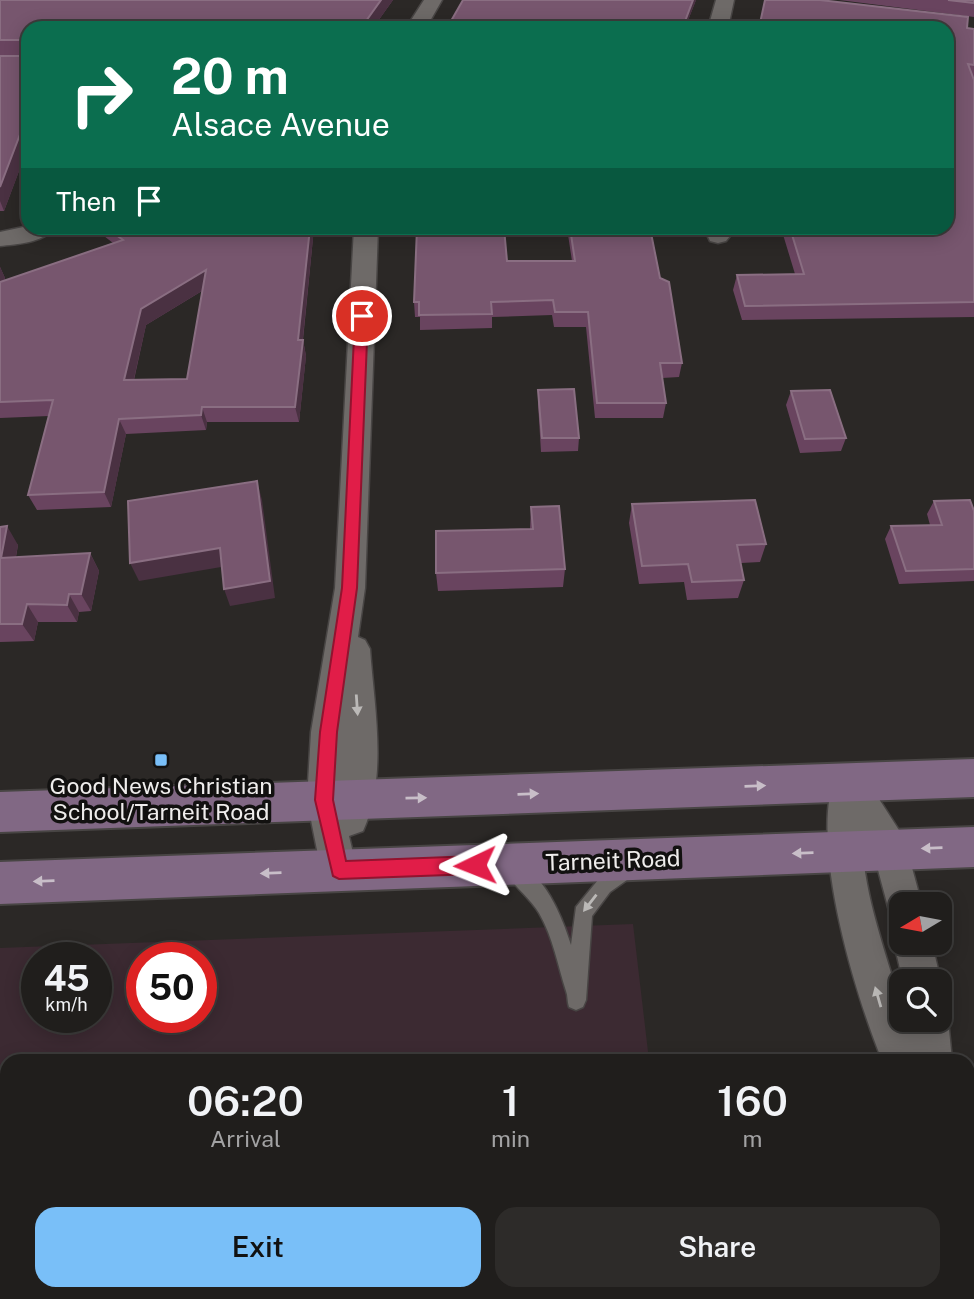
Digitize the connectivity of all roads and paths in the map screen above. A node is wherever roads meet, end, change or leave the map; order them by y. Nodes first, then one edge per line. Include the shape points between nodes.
1 (433, 0) edge
2 (725, 0) edge
3 (420, 21) edge
4 (720, 21) edge
5 (26, 235) edge
6 (366, 235) edge
7 (0, 239) edge
8 (974, 778) edge
9 (849, 782) junction
10 (340, 799) junction
11 (0, 812) edge
12 (974, 847) edge
13 (891, 850) junction
14 (844, 852) junction
15 (642, 859) junction
16 (502, 864) junction
17 (339, 870) junction
18 (0, 883) edge
19 (901, 892) edge
20 (930, 1032) edge
21 (900, 1054) edge
22 (932, 1054) edge

1 - 3 street
2 - 4 street
5 - 7 street
6 - 10 street via 350,588 328,732
8 - 9 main road
10 -> 9 main road
9 - 13 street
9 - 14 street
10 - 11 main road
10 - 17 street
12 -> 13 main road, Tarneit Road
13 - 14 main road, Tarneit Road
13 - 19 street
14 -> 15 main road, Tarneit Road
21 -> 14 street via 875,985
15 - 16 main road, Tarneit Road
15 -> 16 lane via 604,886 583,913 576,1000 563,948 544,901 520,875
16 - 17 main road, Tarneit Road
17 -> 18 main road, Tarneit Road
20 - 22 street

